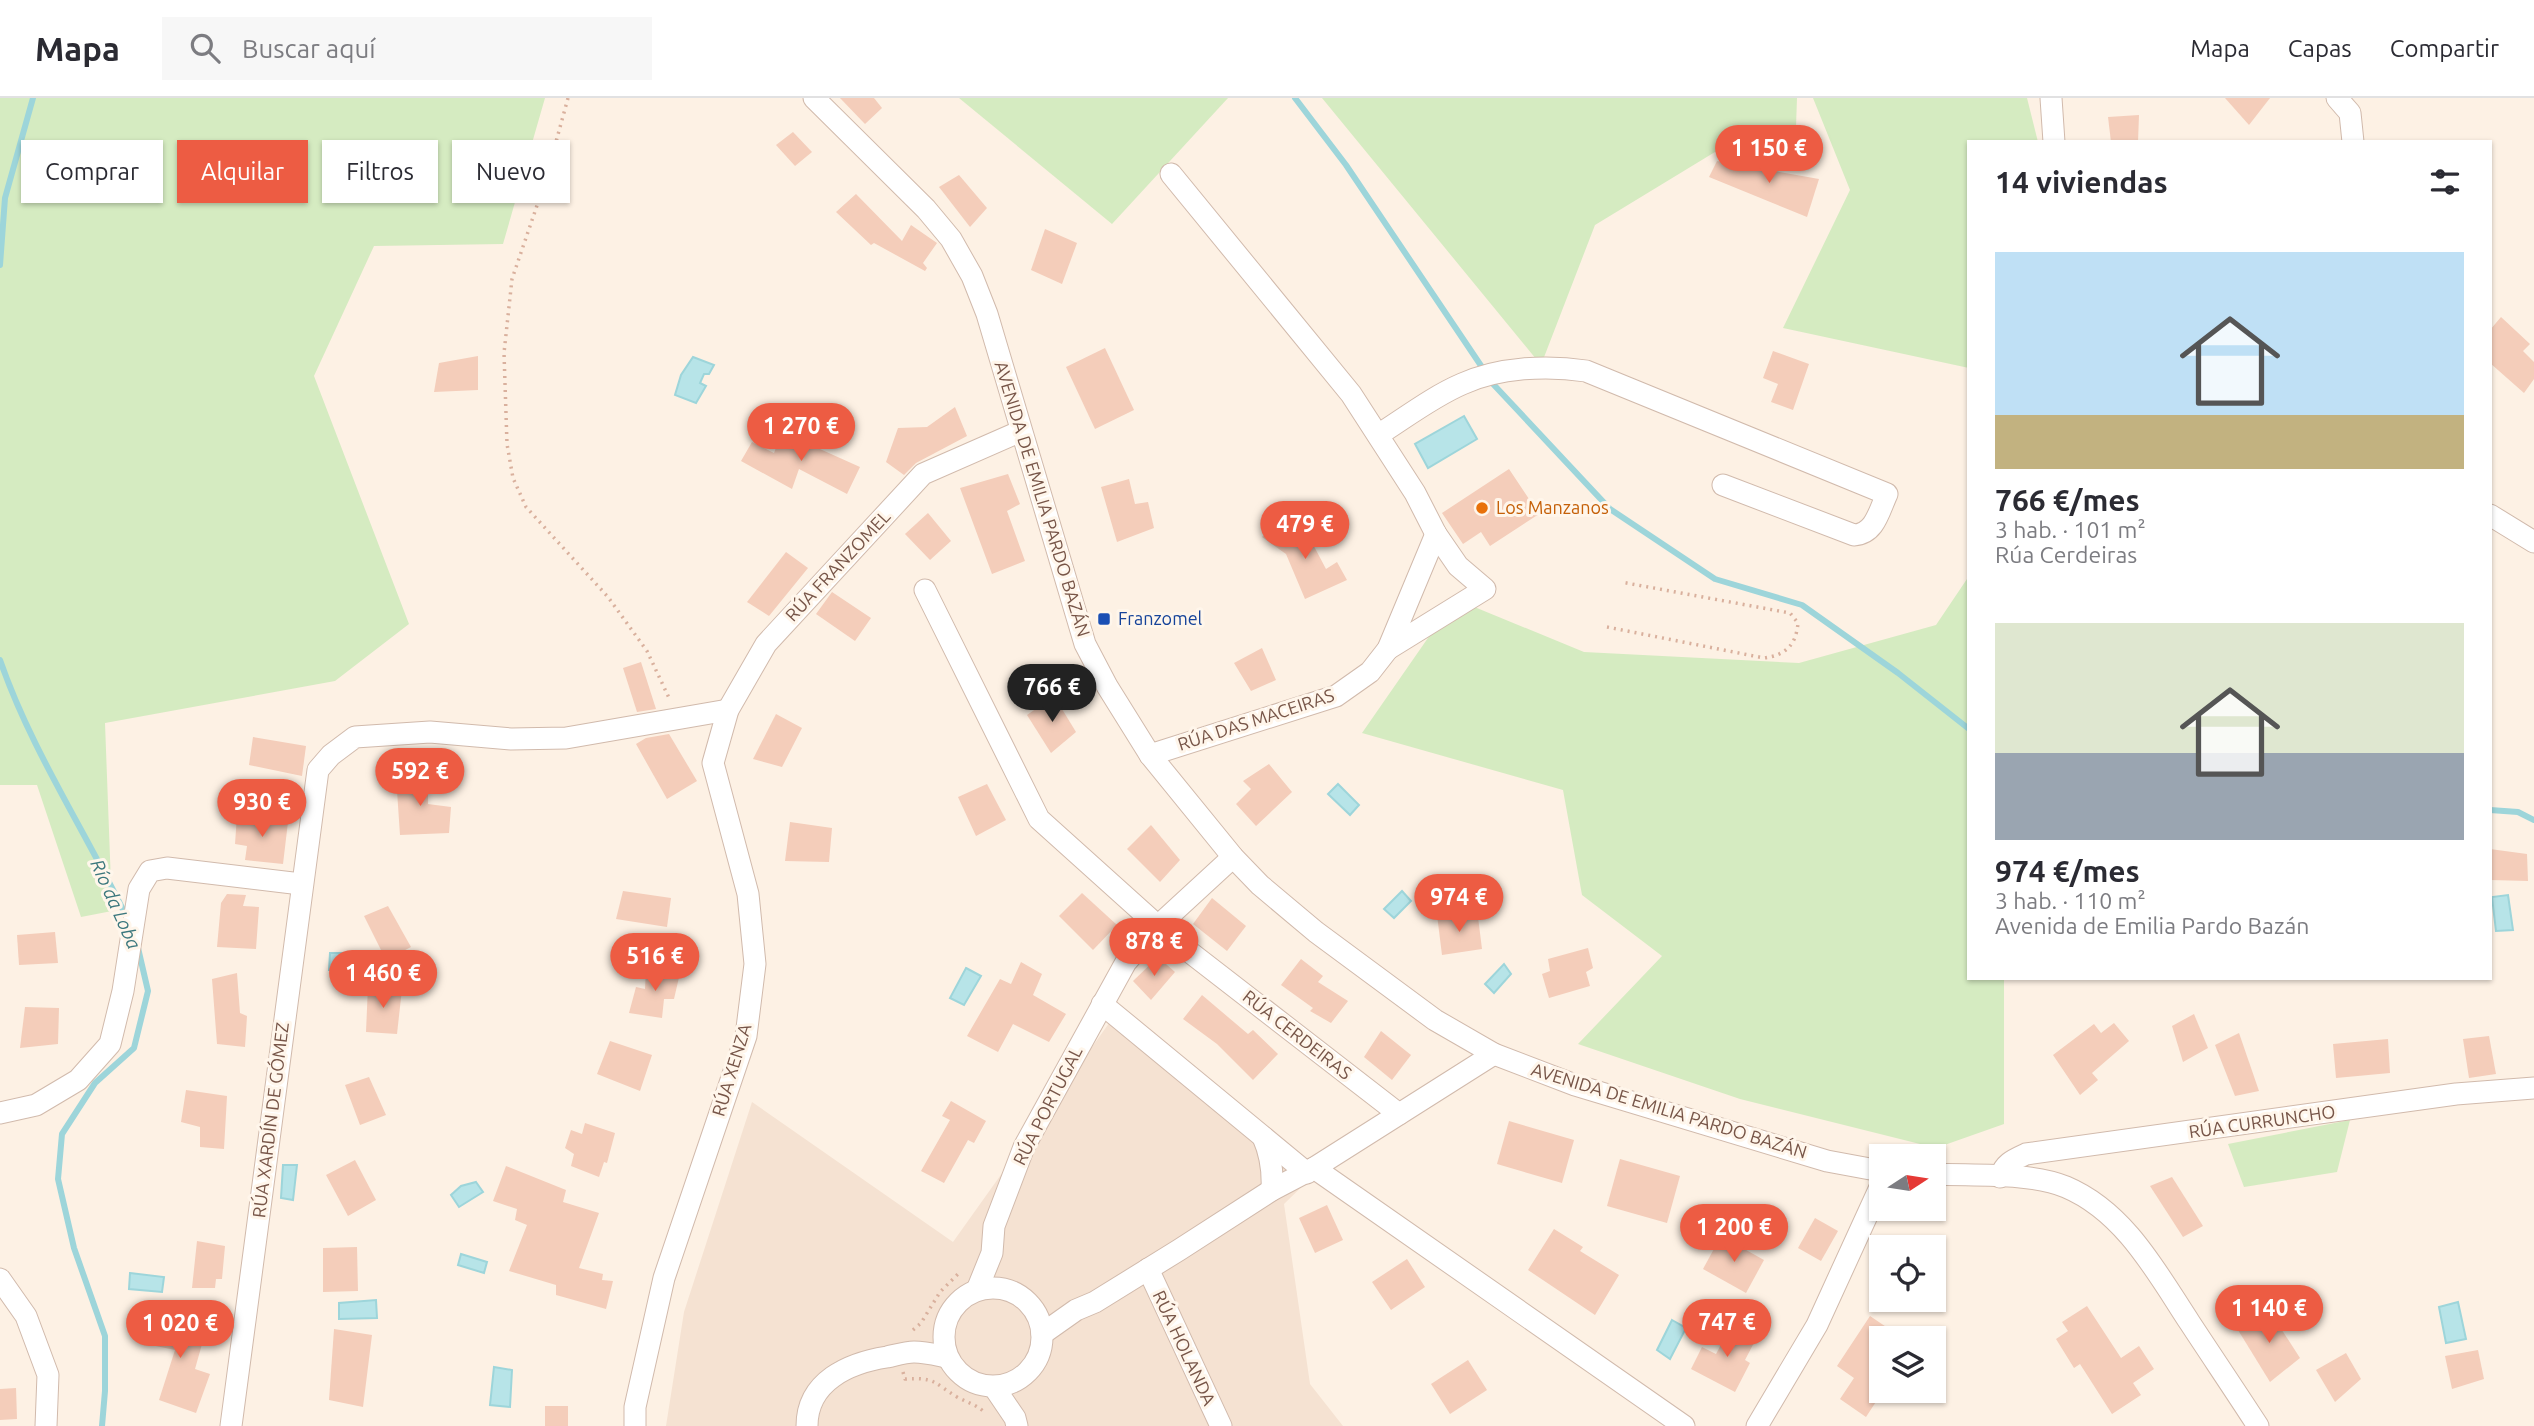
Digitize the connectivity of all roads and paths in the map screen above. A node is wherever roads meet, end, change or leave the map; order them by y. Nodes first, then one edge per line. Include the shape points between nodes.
1 (569, 98) edge
2 (814, 98) edge
3 (2051, 98) edge
4 (2337, 98) edge
5 (2054, 140) edge
6 (2353, 140) edge
7 (1171, 174) dead end
8 (1021, 431) junction
9 (1378, 435) junction
10 (1723, 485) dead end
11 (2492, 516) edge
12 (1436, 534) junction
13 (2534, 542) edge
14 (1621, 582) dead end
15 (925, 590) dead end
16 (1607, 627) dead end
17 (1388, 649) junction
18 (729, 710) junction
19 (678, 718) junction
20 (1150, 755) junction
21 (1233, 857) junction
22 (301, 884) junction
23 (1157, 926) junction
24 (1102, 1003) junction
25 (1494, 1054) junction
26 (2534, 1088) edge
27 (0, 1114) edge
28 (1399, 1114) junction
29 (1262, 1135) junction
30 (1869, 1169) edge
31 (1311, 1170) junction
32 (1946, 1175) edge
33 (2000, 1177) junction
34 (1272, 1190) junction
35 (1869, 1211) edge
36 (992, 1253) junction
37 (1148, 1269) junction
38 (0, 1279) edge
39 (1006, 1289) junction
40 (977, 1290) junction
41 (1034, 1310) junction
42 (1076, 1310) junction
43 (943, 1334) junction
44 (1042, 1334) junction
45 (915, 1352) junction
46 (947, 1357) junction
47 (905, 1379) dead end
48 (1018, 1379) junction
49 (994, 1387) junction
50 (986, 1415) dead end
51 (1016, 1422) edge
52 (2254, 1424) edge
53 (46, 1426) edge
54 (232, 1426) edge
55 (635, 1426) edge
56 (807, 1426) edge
57 (1220, 1426) edge
58 (1684, 1426) edge
59 (1757, 1426) edge

1 - 19 path via 512,278 504,354 513,478 526,507 608,597 647,651
2 - 8 street, AVENIDA DE EMILIA PARDO BAZÁN via 951,239 987,314
3 - 5 street
4 - 6 street via 2350,113
7 - 9 street via 1351,394
8 - 18 street, RÚA FRANZOMEL via 923,474 766,644
8 - 20 street, AVENIDA DE EMILIA PARDO BAZÁN via 1085,645
9 - 10 street via 1448,391 1483,377 1565,368 1586,371 1887,494 1871,528 1854,536
9 - 12 street
11 - 13 street
12 - 17 street, RÚA DAS MACEIRAS
12 - 17 street via 1458,566 1485,589
14 - 16 path via 1790,613 1798,623 1797,636 1788,650 1764,658
15 - 23 street, RÚA CERDEIRAS via 1040,819
17 - 20 street, RÚA DAS MACEIRAS via 1370,672 1336,696
18 - 19 street
18 - 55 street, RÚA XENZA via 713,762 748,894 755,964 746,1036 664,1278 635,1407
19 - 22 street, RÚA XARDÍN DE GÓMEZ via 566,738 430,732 355,737 317,770
20 - 21 street, AVENIDA DE EMILIA PARDO BAZÁN
21 - 23 street, RÚA PORTUGAL
21 - 25 street, AVENIDA DE EMILIA PARDO BAZÁN via 1316,932 1435,1020
22 - 27 street via 167,868 150,871 139,889 110,1044 78,1080 36,1105
22 - 54 street, RÚA XARDÍN DE GÓMEZ
23 - 24 street, RÚA PORTUGAL via 1126,962
23 - 28 street, RÚA CERDEIRAS
24 - 29 street
24 - 36 street, RÚA PORTUGAL via 1024,1147 994,1226
25 - 28 street
25 - 30 street, AVENIDA DE EMILIA PARDO BAZÁN via 1575,1086 1827,1161
26 - 33 street, RÚA CURRUNCHO via 2456,1094 2026,1154 2009,1162
28 - 31 street
29 - 31 street
29 - 34 street via 1269,1150
31 - 34 street
31 - 58 street
32 - 33 street
33 - 52 street via 2064,1186 2091,1199 2114,1218 2144,1254
34 - 37 street
35 - 59 street via 1817,1325
36 - 39 street, RÚA PORTUGAL
36 - 40 street, RÚA PORTUGAL
37 - 42 street
37 - 57 street, RÚA HOLANDA
38 - 53 street via 26,1317 48,1375
39 - 40 street
39 - 41 street
40 - 43 street via 957,1302
41 - 42 street
41 - 44 street
42 - 44 street
43 - 45 street
43 - 46 street
44 - 48 street via 1036,1360
45 - 46 street
45 - 56 street via 862,1361 834,1375 820,1388
46 - 49 street via 971,1382
47 - 50 path via 933,1380
48 - 49 street
48 - 51 street
49 - 51 street

